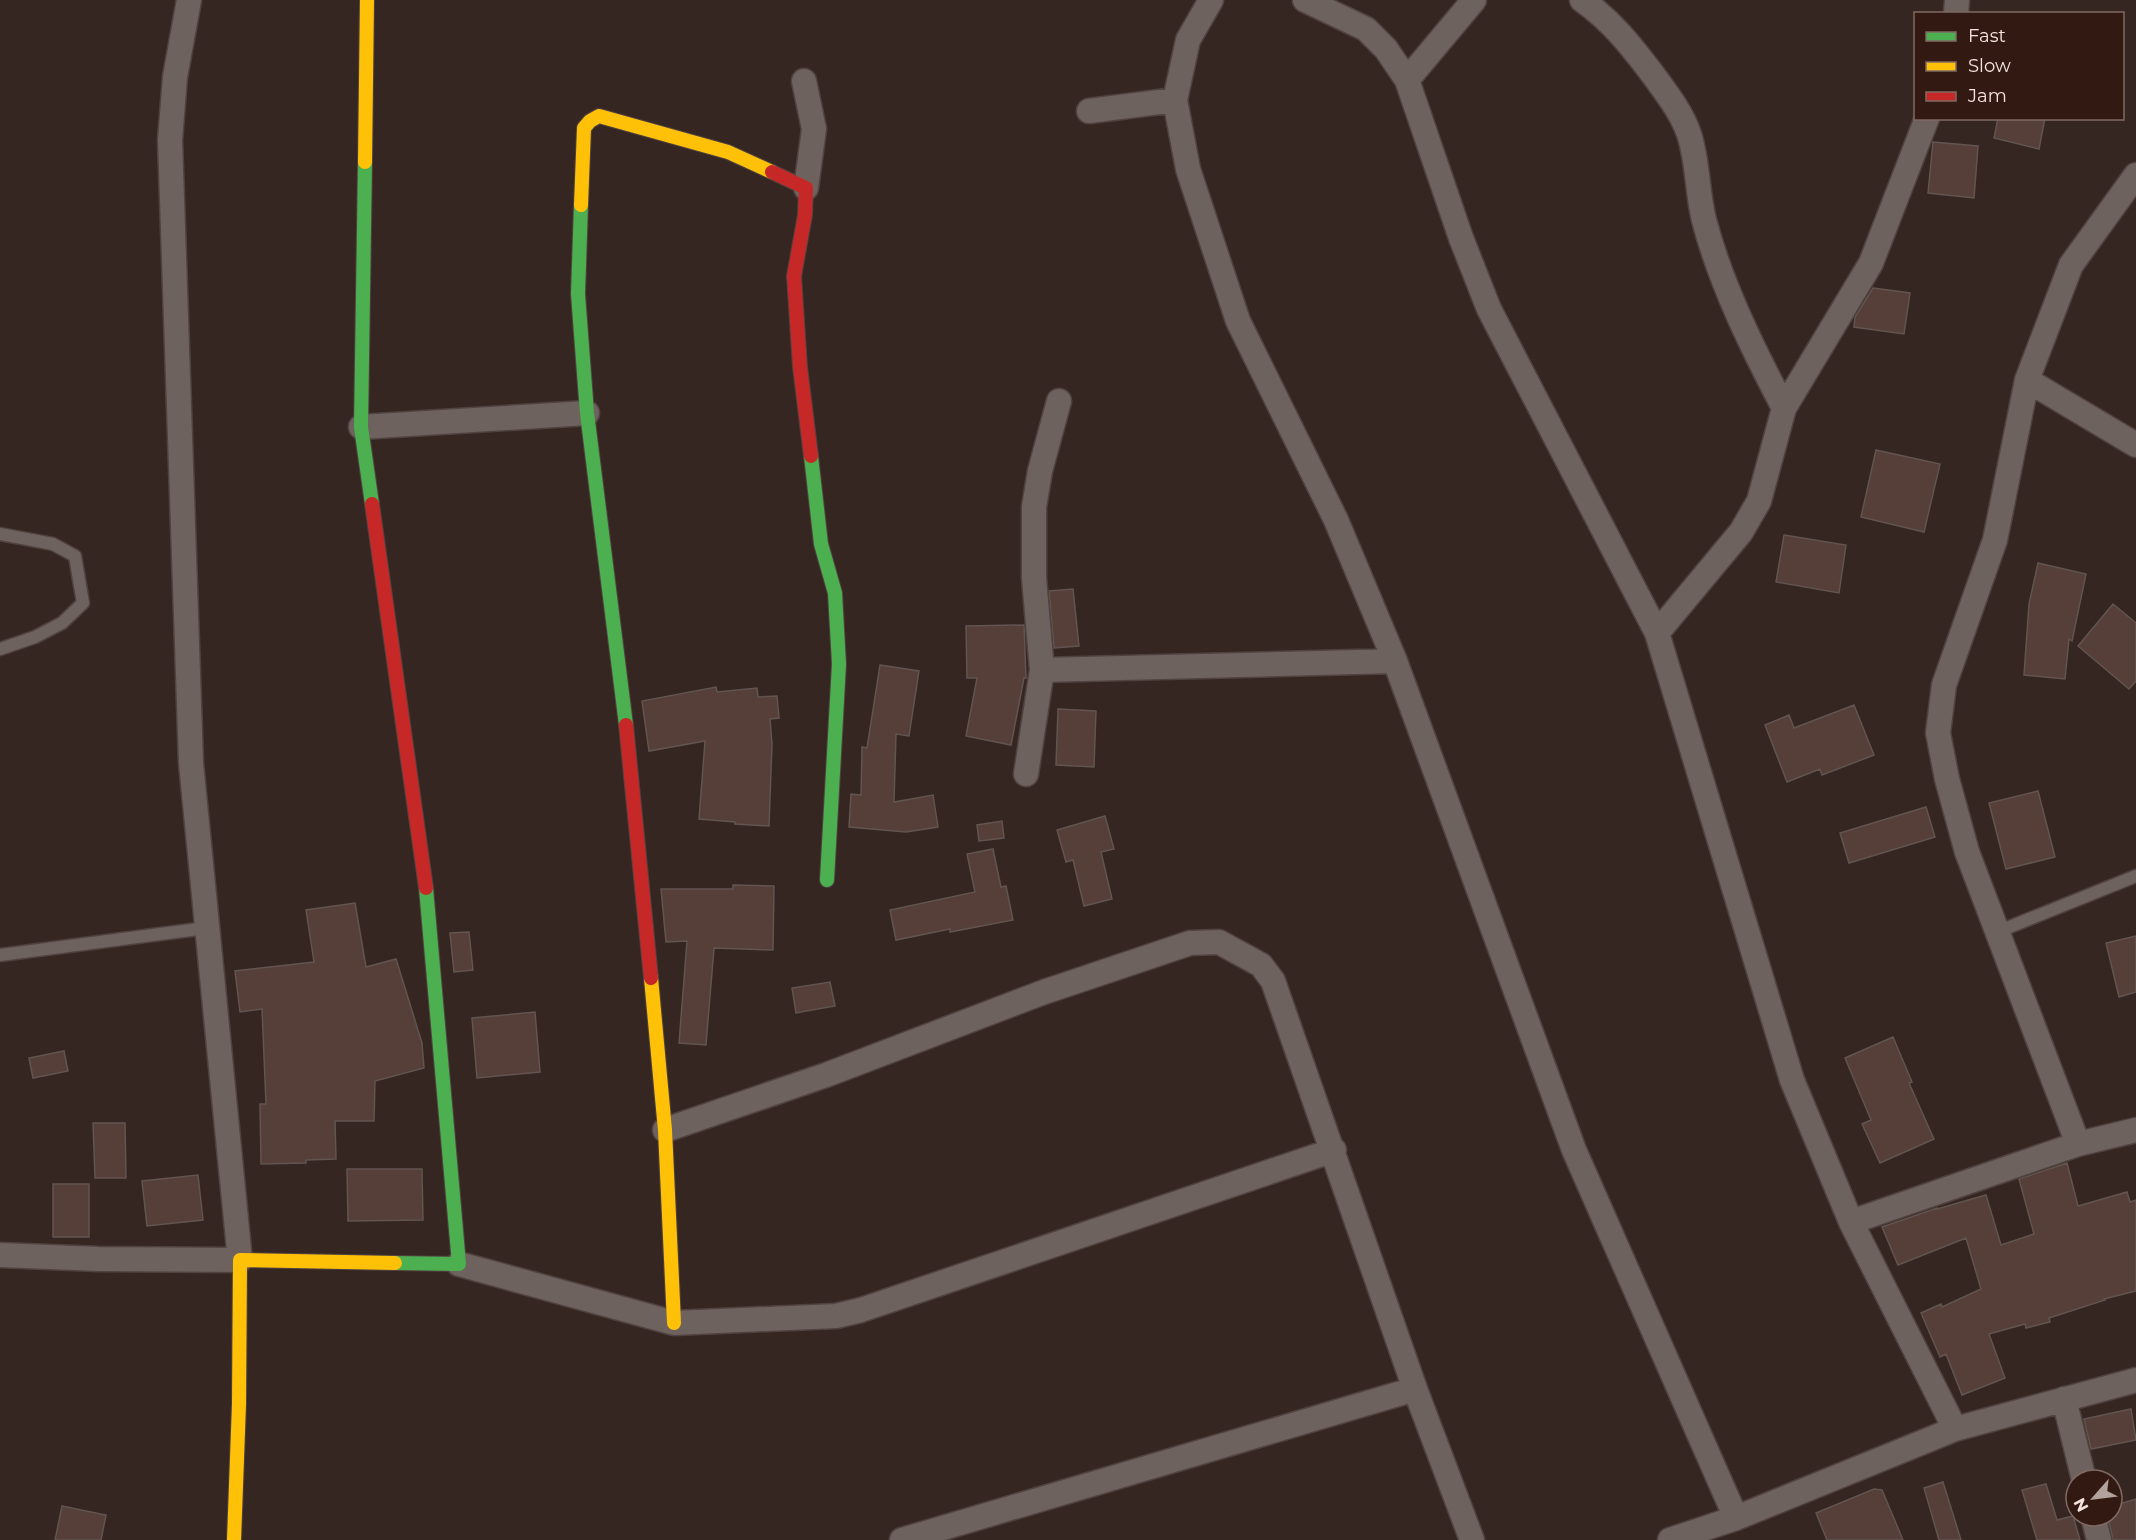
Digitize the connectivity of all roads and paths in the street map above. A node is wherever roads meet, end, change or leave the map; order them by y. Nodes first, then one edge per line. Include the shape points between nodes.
1 (189, 0) edge
2 (367, 0) edge
3 (1211, 0) edge
4 (1305, 0) edge
5 (1474, 0) edge
6 (1582, 0) edge
7 (1407, 80) junction
8 (804, 81) dead end
9 (1175, 100) junction
10 (1089, 111) dead end
11 (1926, 120) edge
12 (2136, 175) edge
13 (806, 188) junction
14 (2027, 380) junction
15 (1059, 401) dead end
16 (1784, 408) junction
17 (587, 413) junction
18 (361, 427) junction
19 (2136, 445) edge
20 (0, 534) edge
21 (1657, 633) junction
22 (0, 649) edge
23 (1395, 661) junction
24 (1042, 670) junction
25 (1026, 774) dead end
26 (2136, 876) edge
27 (827, 880) dead end
28 (206, 928) junction
29 (1997, 932) junction
30 (0, 955) edge
31 (665, 1130) junction
32 (2136, 1130) edge
33 (2078, 1144) junction
34 (1334, 1150) junction
35 (1851, 1222) junction
36 (0, 1255) edge
37 (240, 1260) junction
38 (459, 1264) junction
39 (674, 1323) junction
40 (2136, 1380) edge
41 (1415, 1389) junction
42 (2064, 1399) junction
43 (1955, 1429) junction
44 (2081, 1468) edge
45 (1736, 1518) junction
46 (234, 1540) edge
47 (902, 1540) edge
48 (1472, 1540) edge
49 (1670, 1540) edge

1 - 28 street via 175,77 170,140 191,763
2 - 18 street
3 - 9 street via 1188,40
4 - 7 street via 1366,29 1386,49
5 - 7 street
6 - 16 street via 1625,38 1682,117 1690,135 1704,220 1728,288
7 - 21 street via 1489,309
8 - 13 street via 814,129
9 - 10 street
9 - 23 street via 1188,169 1238,321 1336,520
11 - 16 street via 1871,263
12 - 14 street via 2071,265
13 - 17 street via 728,152 599,116 590,121 584,128 578,294
13 - 27 street via 794,276 800,367 821,544 835,593 839,664
14 - 19 street
14 - 29 street via 1995,540 1944,685 1938,733 1967,852
15 - 24 street via 1034,507 1034,578
16 - 21 street via 1759,501 1741,532
17 - 18 street
17 - 31 street via 629,745
18 - 38 street via 430,915
20 - 22 lane via 53,544 75,556 83,603 62,623
21 - 35 street via 1792,1080
23 - 24 street
23 - 45 street via 1574,1150
24 - 25 street
26 - 29 lane
28 - 30 lane
28 - 37 street
29 - 33 street
31 - 34 street via 826,1075 1074,981 1190,943 1219,942 1261,965 1273,981
31 - 39 street
32 - 33 street
33 - 35 street
34 - 39 street via 861,1310 816,1318
34 - 41 street
35 - 43 street
36 - 37 street
37 - 38 street
37 - 46 street
38 - 39 street
40 - 42 street
41 - 47 street
41 - 48 street
42 - 43 street
42 - 44 street
43 - 45 street
45 - 49 street

